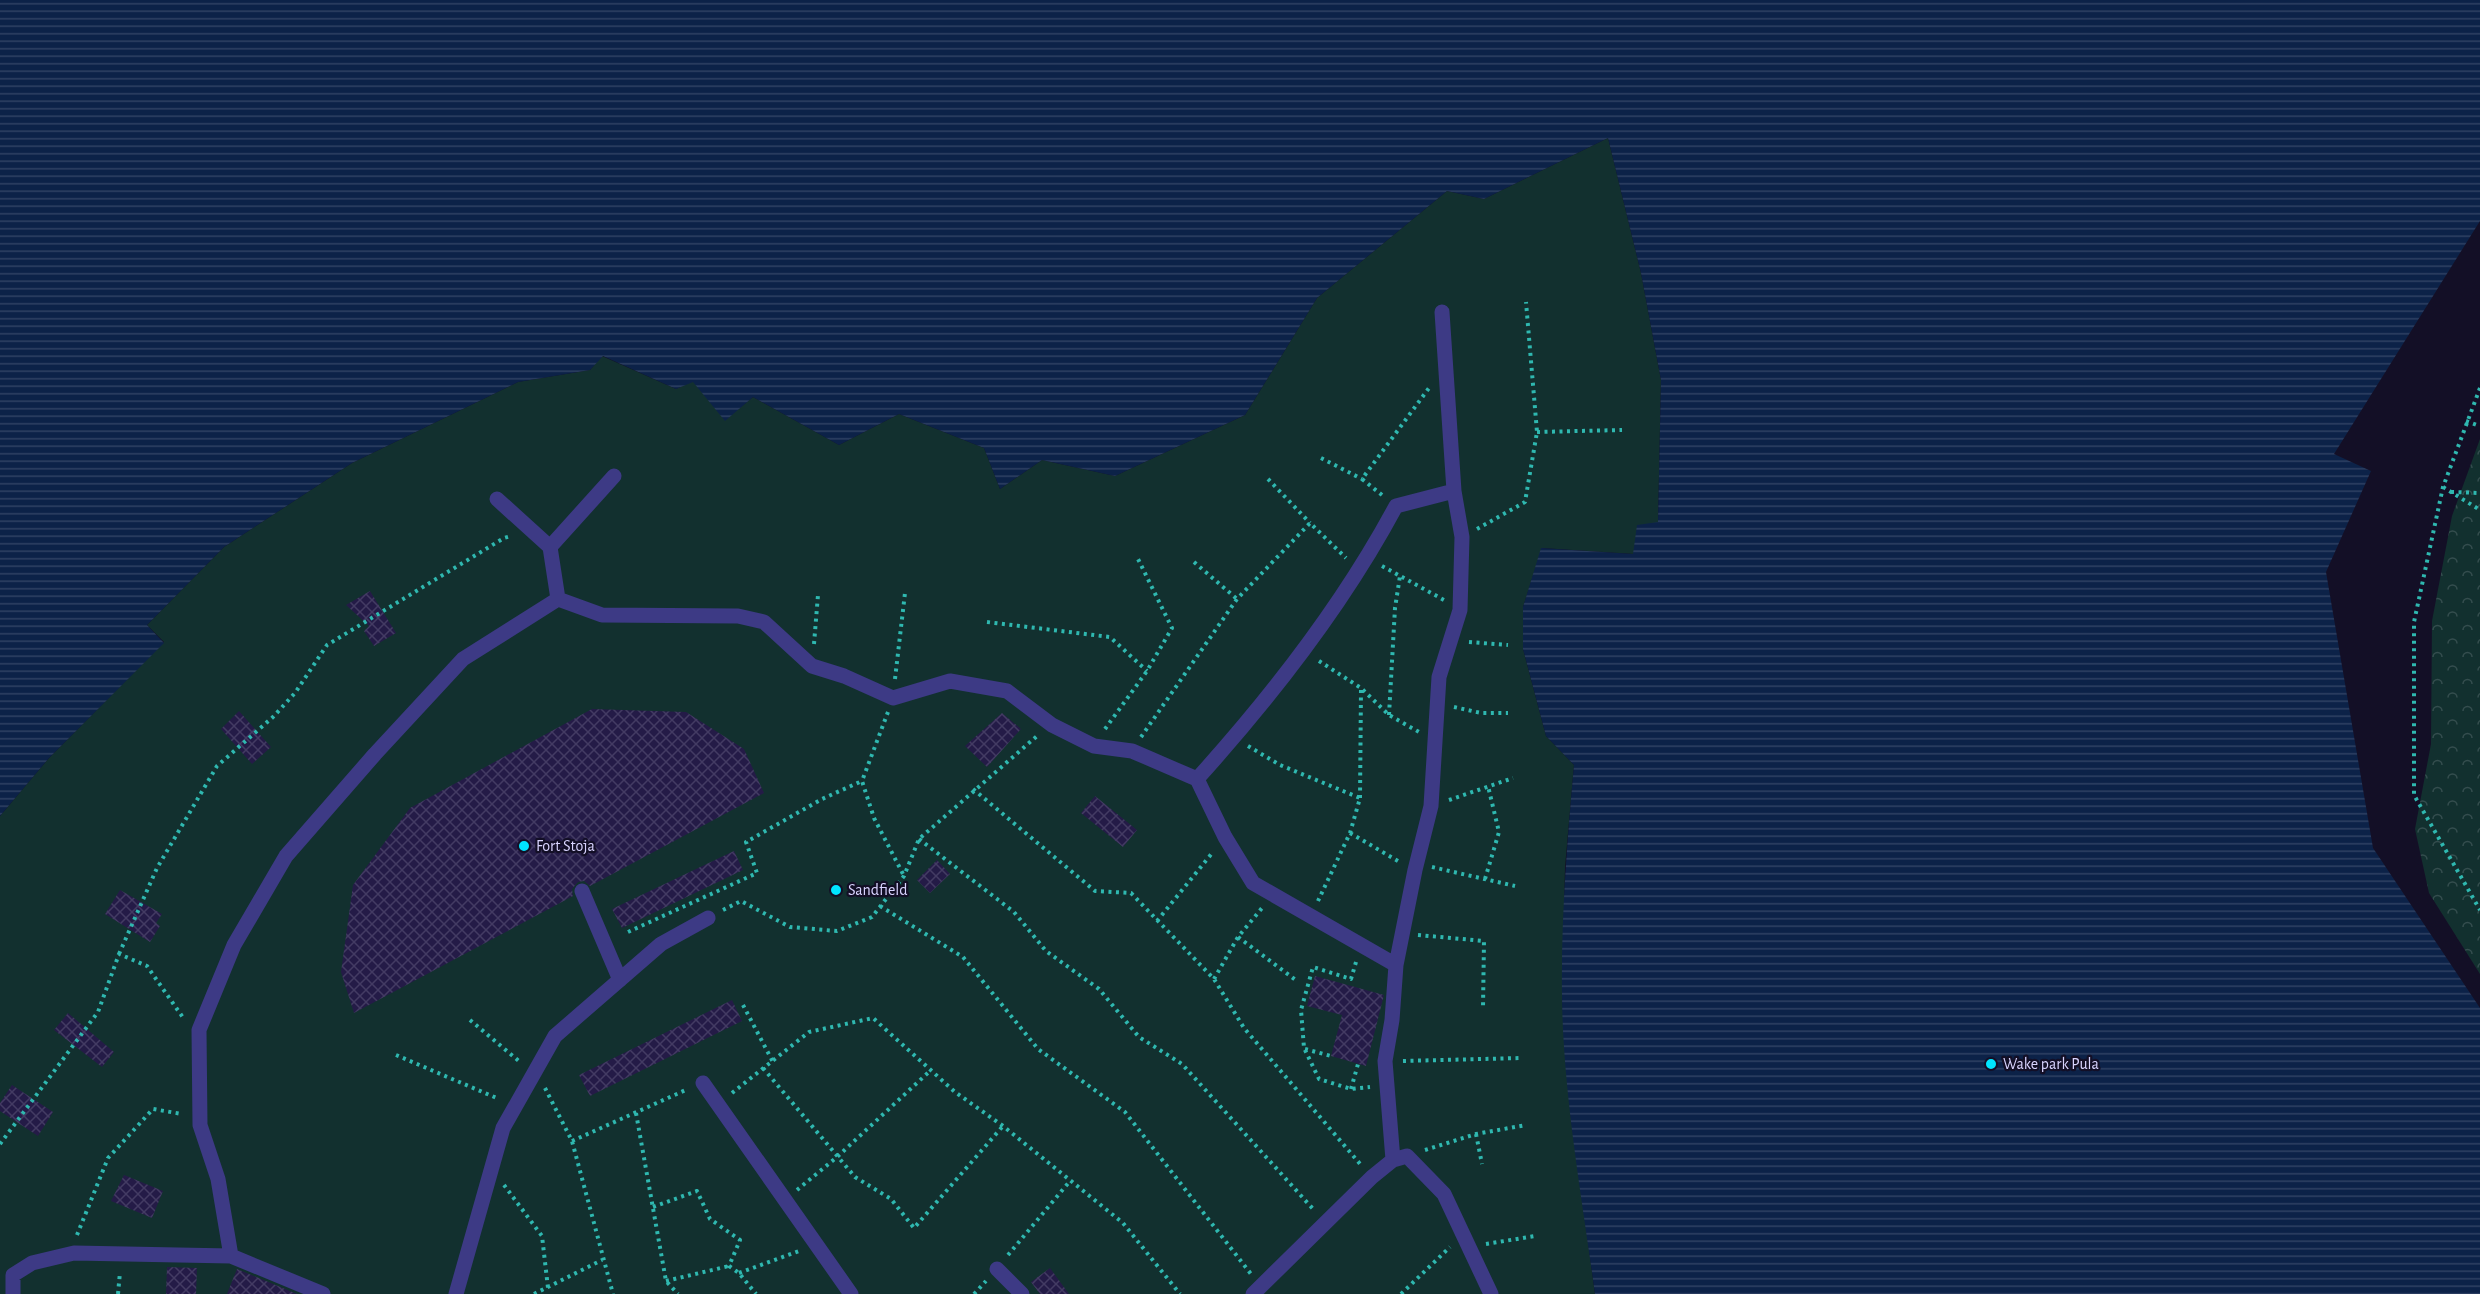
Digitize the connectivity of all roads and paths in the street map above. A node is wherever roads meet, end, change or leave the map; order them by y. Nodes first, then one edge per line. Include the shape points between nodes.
1 (1526, 302) dead end
2 (1442, 312) dead end
3 (1446, 366) junction
4 (2480, 388) edge
5 (2466, 421) junction
6 (2480, 426) edge
7 (1622, 430) dead end
8 (1537, 432) junction
9 (1321, 458) dead end
10 (614, 476) dead end
11 (1268, 479) dead end
12 (1362, 479) junction
13 (2443, 487) junction
14 (1454, 491) junction
15 (2451, 492) junction
16 (2480, 493) edge
17 (497, 499) dead end
18 (1396, 507) junction
19 (2480, 510) edge
20 (1310, 523) junction
21 (532, 531) junction
22 (1462, 537) junction
23 (550, 547) junction
24 (1138, 559) dead end
25 (1194, 562) dead end
26 (1364, 564) junction
27 (1400, 576) junction
28 (906, 593) dead end
29 (818, 595) dead end
30 (558, 599) junction
31 (1237, 599) junction
32 (1460, 610) junction
33 (987, 622) dead end
34 (1450, 640) junction
35 (1508, 645) dead end
36 (1303, 650) junction
37 (812, 666) junction
38 (1148, 671) junction
39 (1361, 688) junction
40 (893, 698) junction
41 (1438, 704) junction
42 (1508, 713) dead end
43 (1389, 715) junction
44 (1052, 724) junction
45 (1234, 738) junction
46 (1436, 741) junction
47 (1094, 746) junction
48 (1132, 751) junction
49 (1513, 778) dead end
50 (1197, 779) junction
51 (862, 781) junction
52 (1488, 786) junction
53 (974, 789) junction
54 (1360, 798) junction
55 (1431, 806) junction
56 (1350, 833) junction
57 (1225, 837) junction
58 (919, 839) junction
59 (1415, 866) junction
60 (904, 876) junction
61 (1485, 879) junction
62 (1515, 886) dead end
63 (582, 891) dead end
64 (1273, 894) junction
65 (880, 906) junction
66 (2480, 910) edge
67 (1311, 915) junction
68 (708, 918) joint
69 (1157, 921) junction
70 (628, 932) dead end
71 (1402, 934) junction
72 (1238, 937) junction
73 (1361, 944) junction
74 (119, 954) junction
75 (1396, 965) junction
76 (1214, 979) junction
77 (1351, 979) junction
78 (620, 980) junction
79 (1297, 981) dead end
80 (1349, 985) dead end
81 (743, 1005) dead end
82 (1483, 1007) dead end
83 (470, 1020) dead end
84 (198, 1030) junction
85 (1304, 1048) junction
86 (396, 1055) dead end
87 (1330, 1056) dead end
88 (1519, 1058) dead end
89 (1385, 1061) junction
90 (773, 1062) junction
91 (1358, 1064) dead end
92 (763, 1068) junction
93 (932, 1070) junction
94 (535, 1072) junction
95 (703, 1083) joint
96 (1385, 1085) junction
97 (1351, 1089) junction
98 (718, 1105) junction
99 (516, 1106) junction
100 (636, 1113) junction
101 (201, 1118) junction
102 (1526, 1125) dead end
103 (1003, 1126) junction
104 (1476, 1134) junction
105 (572, 1141) junction
106 (0, 1144) edge
107 (837, 1157) junction
108 (1400, 1158) junction
109 (1482, 1164) dead end
110 (491, 1168) junction
111 (1372, 1177) junction
112 (1070, 1182) junction
113 (785, 1200) junction
114 (653, 1207) junction
115 (1325, 1222) junction
116 (1535, 1236) dead end
117 (1467, 1239) junction
118 (816, 1245) junction
119 (74, 1253) junction
120 (231, 1256) junction
121 (602, 1260) junction
122 (729, 1266) junction
123 (997, 1269) junction
124 (739, 1273) junction
125 (666, 1281) junction
126 (548, 1288) junction
127 (1257, 1290) edge
128 (13, 1294) edge
129 (323, 1294) edge
130 (456, 1294) edge
131 (534, 1294) edge
132 (613, 1294) edge
133 (678, 1294) edge
134 (756, 1294) edge
135 (851, 1294) edge
136 (974, 1294) edge
137 (1022, 1294) edge
138 (1180, 1294) edge
139 (1401, 1294) edge
140 (1491, 1294) edge

1 - 8 path
2 - 3 lane
3 - 12 path
3 - 14 lane
4 - 5 path
5 - 6 path
5 - 13 path
7 - 8 path
8 - 22 path via 1525,502
9 - 12 path
10 - 23 lane
11 - 20 path
12 - 18 path
13 - 15 path
13 - 66 path via 2414,622 2414,795
14 - 18 lane
14 - 22 lane
15 - 16 path
15 - 19 path
17 - 21 lane
18 - 26 lane
20 - 26 path
20 - 31 path
21 - 23 lane
21 - 74 path via 504,538 327,645 295,693 217,766 157,868
22 - 32 lane
23 - 30 lane
24 - 38 path via 1172,628
25 - 31 path
26 - 27 path
26 - 36 lane
27 - 32 path
27 - 43 path
28 - 40 path
29 - 37 path
30 - 37 lane via 602,615 738,616 764,622
30 - 84 lane via 463,659 286,856 234,945
31 - 48 path
32 - 34 lane
33 - 38 path via 1110,637
34 - 35 path
34 - 41 lane via 1439,677
36 - 39 path
36 - 45 lane
37 - 40 lane
38 - 47 path
39 - 43 path
39 - 54 path
40 - 44 lane via 950,681 1007,691
40 - 51 path
41 - 42 path
41 - 46 lane
43 - 46 path
44 - 47 lane
44 - 53 path
45 - 50 lane
45 - 54 path via 1280,765
46 - 55 lane
47 - 48 lane
48 - 50 lane
49 - 52 path
50 - 57 lane
51 - 60 path via 874,818
51 - 70 path via 746,842 757,873
52 - 55 path
52 - 61 path via 1499,832
53 - 58 path
53 - 69 path via 1095,891 1131,893
54 - 56 path
55 - 59 lane
56 - 59 path
56 - 67 path
57 - 64 lane via 1253,884
57 - 69 path
58 - 60 path
58 - 115 path via 1014,912 1046,951 1099,989 1139,1037 1182,1064
59 - 61 path
59 - 71 lane
60 - 65 path
61 - 62 path
63 - 78 lane
64 - 67 lane
64 - 72 path
65 - 68 path via 872,917 837,931 790,927 741,901
65 - 127 path via 963,957 1038,1049 1125,1112
67 - 73 lane
68 - 78 lane via 661,944
69 - 76 path
71 - 75 lane
71 - 82 path via 1484,941
72 - 76 path
72 - 79 path
73 - 75 lane
73 - 77 path
74 - 84 path via 147,966 179,1015
74 - 106 path via 98,1012
75 - 89 lane
76 - 111 path via 1244,1028
77 - 80 path
77 - 85 path via 1314,968 1301,1010
78 - 94 lane via 555,1036
81 - 90 path
83 - 94 path
84 - 101 lane
85 - 87 path
85 - 97 path via 1319,1079
86 - 99 path
88 - 89 path
89 - 96 lane
90 - 92 path
90 - 93 path via 809,1032 873,1018
91 - 97 path
92 - 98 path
92 - 107 path
93 - 103 path via 955,1092
93 - 107 path
94 - 99 lane
94 - 105 path
95 - 98 lane
95 - 100 path
96 - 97 path
96 - 108 lane
98 - 113 lane
99 - 110 lane via 503,1128
100 - 105 path
100 - 114 path
101 - 119 path via 153,1109 108,1158 74,1242
101 - 120 lane via 219,1179
102 - 104 path
103 - 107 path via 914,1228 891,1199 855,1177
103 - 112 path
104 - 108 path
104 - 109 path
105 - 121 path
107 - 113 path
108 - 111 lane
108 - 117 lane via 1444,1194
110 - 126 path via 542,1236
110 - 130 lane
111 - 115 lane
112 - 123 path
112 - 138 path via 1123,1223
113 - 118 lane
114 - 122 path via 697,1191 710,1220 740,1240
114 - 125 path
115 - 127 lane
116 - 117 path
117 - 139 path
117 - 140 lane
118 - 124 path
118 - 135 lane
119 - 120 lane
119 - 128 lane via 32,1263 13,1275
120 - 129 lane
121 - 126 path
121 - 132 path
122 - 124 path
122 - 125 path
123 - 136 path
123 - 137 lane
124 - 134 path
125 - 133 path
126 - 131 path

